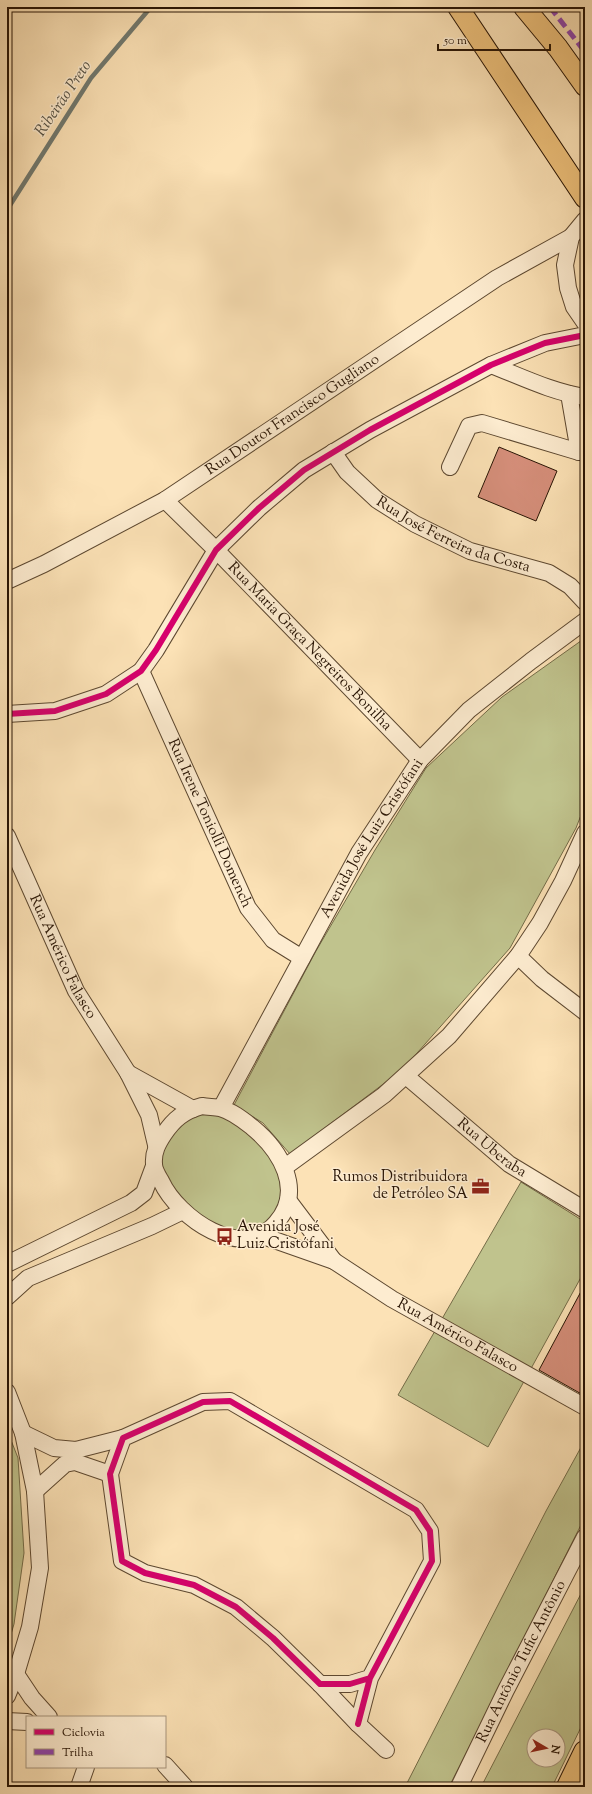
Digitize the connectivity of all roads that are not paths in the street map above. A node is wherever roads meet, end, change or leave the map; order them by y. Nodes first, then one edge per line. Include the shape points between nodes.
1 (458, 7) edge
2 (524, 7) edge
3 (585, 86) edge
4 (585, 198) edge
5 (585, 220) edge
6 (571, 237) junction
7 (585, 323) edge
8 (585, 335) edge
9 (491, 365) junction
10 (577, 395) edge
11 (333, 452) junction
12 (582, 452) edge
13 (450, 467) dead end
14 (165, 500) junction
15 (216, 550) junction
16 (7, 581) edge
17 (585, 602) edge
18 (585, 621) edge
19 (141, 671) junction
20 (7, 714) edge
21 (420, 760) junction
22 (585, 834) edge
23 (7, 836) edge
24 (518, 956) junction
25 (302, 958) junction
26 (585, 1012) edge
27 (128, 1073) junction
28 (406, 1076) junction
29 (221, 1108) junction
30 (193, 1109) junction
31 (156, 1145) junction
32 (154, 1166) junction
33 (285, 1167) junction
34 (288, 1200) junction
35 (183, 1210) junction
36 (585, 1210) edge
37 (260, 1235) junction
38 (31, 1253) junction
39 (334, 1261) junction
40 (7, 1264) edge
41 (39, 1273) junction
42 (7, 1297) edge
43 (7, 1392) edge
44 (585, 1407) edge
45 (23, 1433) junction
46 (122, 1438) junction
47 (76, 1456) junction
48 (110, 1474) junction
49 (35, 1491) junction
50 (585, 1537) edge
51 (16, 1674) junction
52 (370, 1678) junction
53 (320, 1684) junction
54 (7, 1696) edge
55 (48, 1716) edge
56 (7, 1721) edge
57 (26, 1722) edge
58 (358, 1724) junction
59 (386, 1750) dead end
60 (585, 1752) edge
61 (166, 1766) edge
62 (86, 1768) edge
63 (79, 1787) edge
64 (185, 1787) edge
65 (459, 1787) edge
66 (568, 1787) edge

1 - 4 main road
2 - 3 main road
5 - 6 street
6 - 7 street via 565,265 568,288 574,307
6 - 14 street, Rua Doutor Francisco Gugliano via 497,278
8 - 9 street via 545,343
9 - 10 street via 541,385
9 - 11 street
10 - 12 street
11 - 15 street via 304,470 259,508
11 - 17 street, Rua José Ferreira da Costa via 347,472 377,500 415,524 470,551 549,573 570,586
12 - 13 street via 482,423 469,426
14 - 15 street, Rua Maria Graça Negreiros Bonilha
14 - 16 street, Rua Doutor Francisco Gugliano
15 - 19 street
15 - 21 street, Rua Maria Graça Negreiros Bonilha
18 - 21 street, Avenida José Luiz Cristófani via 469,710
19 - 20 street via 106,694 55,711
19 - 25 street, Rua Irene Toniolli Domench via 248,908 274,940
21 - 25 street, Avenida José Luiz Cristófani via 359,853
22 - 24 street via 563,882
23 - 27 street, Rua Américo Falasco via 76,991
24 - 26 street via 542,979
24 - 28 street via 449,1036
25 - 29 street, Avenida José Luiz Cristófani
27 - 30 street, Rua Américo Falasco
27 - 31 street, Rua Américo Falasco via 149,1115
28 - 33 street
28 - 36 street, Rua Uberaba via 510,1164
29 - 30 street via 202,1106
29 - 33 street via 242,1119 261,1134
30 - 31 street via 173,1120
31 - 32 street
32 - 35 street via 165,1190
32 - 38 street via 144,1193 131,1203
33 - 34 street via 289,1184
34 - 37 street via 281,1218 270,1230
34 - 39 street, Rua Américo Falasco
35 - 37 street via 200,1224 224,1236 239,1239
35 - 41 street via 152,1226
37 - 39 street, Rua Américo Falasco
38 - 40 street
38 - 41 street
39 - 44 street, Rua Américo Falasco via 392,1299
41 - 42 street via 28,1278
43 - 45 street
45 - 47 street
45 - 49 street
46 - 47 street
46 - 48 street
46 - 52 street via 203,1402 230,1401 416,1510 430,1531 432,1561
47 - 48 street
47 - 49 street
48 - 53 street via 122,1561 145,1573 194,1585 236,1608 273,1638
49 - 51 street via 40,1568 30,1627
50 - 65 street, Rua Antônio Tufic Antônio
51 - 54 street
51 - 55 street
52 - 53 street via 350,1684
52 - 58 street
53 - 58 street
56 - 57 street
58 - 59 street
60 - 66 highway
61 - 64 street
62 - 63 street

